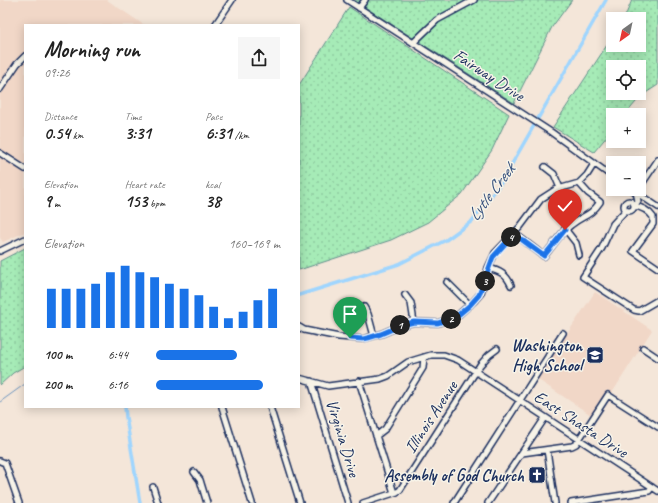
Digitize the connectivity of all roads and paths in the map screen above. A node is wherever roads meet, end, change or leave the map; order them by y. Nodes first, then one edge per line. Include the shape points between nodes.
1 (232, 0) edge
2 (347, 0) edge
3 (365, 0) edge
4 (474, 0) edge
5 (359, 8) junction
6 (216, 24) edge
7 (413, 43) junction
8 (24, 57) edge
9 (0, 89) edge
10 (0, 152) edge
11 (658, 160) edge
12 (594, 164) junction
13 (545, 167) dead end
14 (24, 168) edge
15 (606, 172) edge
16 (646, 176) edge
17 (579, 183) junction
18 (560, 188) junction
19 (631, 196) edge
20 (637, 196) edge
21 (644, 196) edge
22 (628, 201) junction
23 (634, 206) junction
24 (658, 207) edge
25 (626, 210) junction
26 (565, 230) junction
27 (514, 234) junction
28 (24, 239) edge
29 (0, 251) edge
30 (579, 255) dead end
31 (488, 268) junction
32 (658, 268) edge
33 (447, 282) dead end
34 (511, 285) dead end
35 (405, 295) dead end
36 (658, 300) edge
37 (470, 305) junction
38 (364, 307) dead end
39 (414, 322) junction
40 (300, 328) edge
41 (563, 333) dead end
42 (374, 336) junction
43 (643, 348) dead end
44 (497, 349) dead end
45 (424, 357) junction
46 (658, 358) edge
47 (476, 372) junction
48 (300, 378) edge
49 (310, 381) junction
50 (359, 381) junction
51 (519, 401) junction
52 (222, 408) edge
53 (270, 408) edge
54 (545, 418) junction
55 (658, 427) edge
56 (376, 436) junction
57 (579, 440) junction
58 (547, 450) junction
59 (522, 453) junction
60 (0, 461) edge
61 (194, 472) dead end
62 (153, 487) dead end
63 (652, 487) junction
64 (658, 491) edge
65 (394, 493) junction
66 (19, 503) edge
67 (158, 503) edge
68 (207, 503) edge
69 (252, 503) edge
70 (300, 503) edge
71 (348, 503) edge
72 (363, 503) edge
73 (454, 503) edge
74 (488, 503) edge
75 (555, 503) edge
76 (571, 503) edge

1 - 6 street
2 - 5 street, Fairway Drive
3 - 5 street
4 - 7 street via 437,20
5 - 7 street, Fairway Drive
7 - 12 street, Fairway Drive via 551,132
8 - 9 street
10 - 14 street
11 - 16 street
12 - 15 street, Fairway Drive
12 - 17 street
13 - 18 street via 554,174
17 - 18 street
17 - 26 street via 600,202 594,211
18 - 27 street via 541,199
19 - 22 street
20 - 23 street via 638,201
21 - 24 street
22 - 23 street
22 - 25 street via 624,204
23 - 25 street via 631,210
23 - 32 street via 641,207 654,217 653,224 633,251
25 - 36 street via 613,224 602,248 583,277 634,310 638,311
26 - 27 street via 544,256
26 - 30 street via 576,243
27 - 31 street via 495,253
28 - 29 street
31 - 34 street via 504,274
31 - 37 street via 480,292
33 - 37 street
35 - 39 street via 411,303
37 - 39 street via 457,316 445,321
38 - 42 street
39 - 42 street
40 - 42 street via 339,337 363,339
41 - 51 street
43 - 46 street
44 - 47 street, Illinois Avenue via 485,358
45 - 47 street, East Shasta Drive via 450,357
45 - 50 street, East Shasta Drive via 408,362 384,377
45 - 56 street via 423,368 385,429
47 - 51 street, East Shasta Drive
47 - 65 street, Illinois Avenue via 402,486
48 - 49 street, East Shasta Drive
49 - 50 street, East Shasta Drive via 328,386
49 - 71 street, Virginia Drive
50 - 56 street
51 - 54 street, East Shasta Drive
51 - 73 street
52 - 69 street
53 - 70 street
54 - 57 street, East Shasta Drive
54 - 59 street
55 - 57 street via 608,395
56 - 65 street
57 - 58 street via 572,446
57 - 63 street, East Shasta Drive
58 - 59 street
58 - 75 street
59 - 74 street
60 - 66 street via 5,463
61 - 68 street via 200,480
62 - 67 street
63 - 64 street, East Shasta Drive
63 - 76 street via 649,491
65 - 72 street

